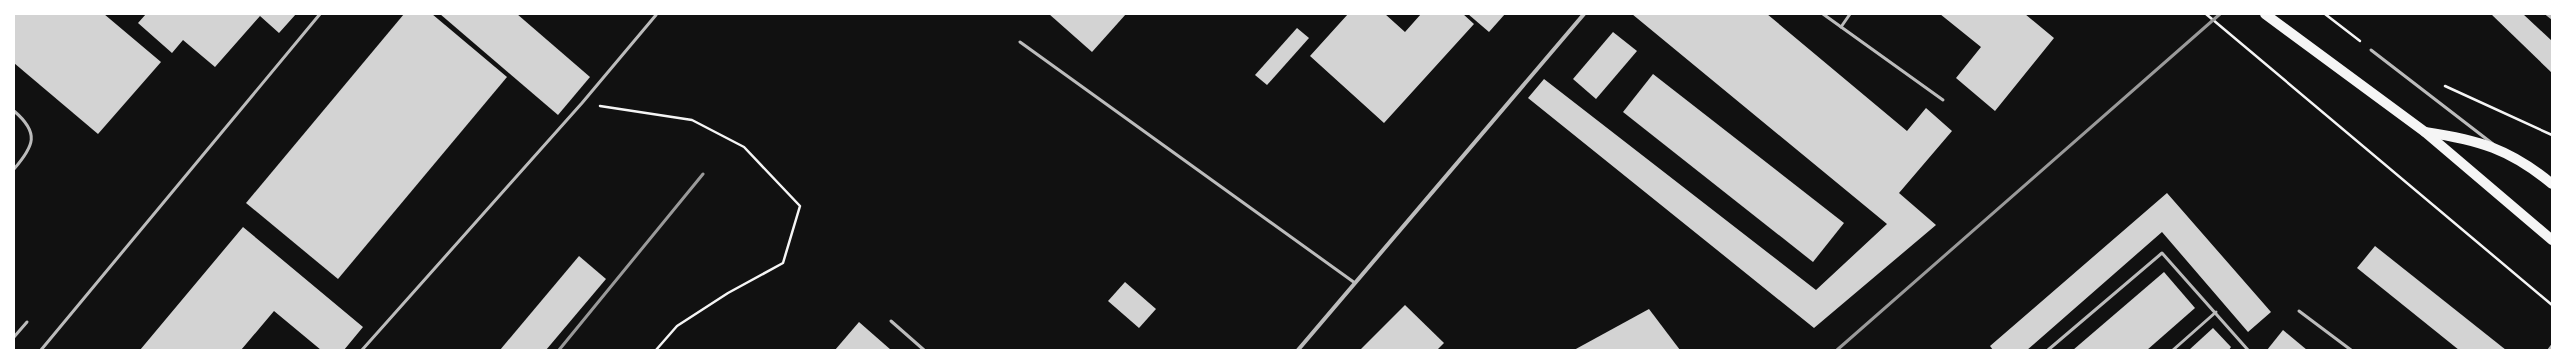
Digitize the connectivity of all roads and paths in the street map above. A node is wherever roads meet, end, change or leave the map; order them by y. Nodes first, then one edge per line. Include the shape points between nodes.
1 (320, 14) edge
2 (1584, 14) edge
3 (1823, 14) edge
4 (1850, 14) edge
5 (2206, 14) edge
6 (2265, 14) edge
7 (2548, 14) edge
8 (656, 15) dead end
9 (2552, 18) edge
10 (1841, 27) junction
11 (1020, 42) dead end
12 (2371, 50) dead end
13 (1942, 100) dead end
14 (582, 103) junction
15 (14, 111) edge
16 (2426, 132) junction
17 (2499, 148) junction
18 (14, 169) edge
19 (2552, 184) edge
20 (2552, 240) edge
21 (1355, 283) junction
22 (2552, 305) edge
23 (2299, 311) dead end
24 (2216, 312) junction
25 (891, 321) dead end
26 (27, 322) dead end
27 (14, 337) edge
28 (2552, 346) edge
29 (41, 350) edge
30 (362, 350) edge
31 (656, 350) edge
32 (924, 350) edge
33 (1298, 350) edge
34 (2048, 350) edge
35 (2173, 350) edge
36 (2248, 350) edge
37 (2351, 350) edge
38 (2549, 350) edge

1 - 29 lane
2 - 21 street
3 - 10 lane
4 - 10 lane
5 - 22 path
6 - 16 main road
7 - 9 lane
8 - 14 lane
10 - 13 lane
11 - 21 lane
12 - 17 lane
14 - 30 lane
14 - 31 path via 692,120 744,147 800,206 783,263 677,326
15 - 18 lane via 25,121 32,137 27,154
16 - 17 main road via 2465,138
16 - 20 main road
17 - 19 main road via 2535,170
21 - 33 street
23 - 37 lane
24 - 34 lane via 2162,252
24 - 35 lane
24 - 36 lane
25 - 32 lane
26 - 27 lane
28 - 38 lane

